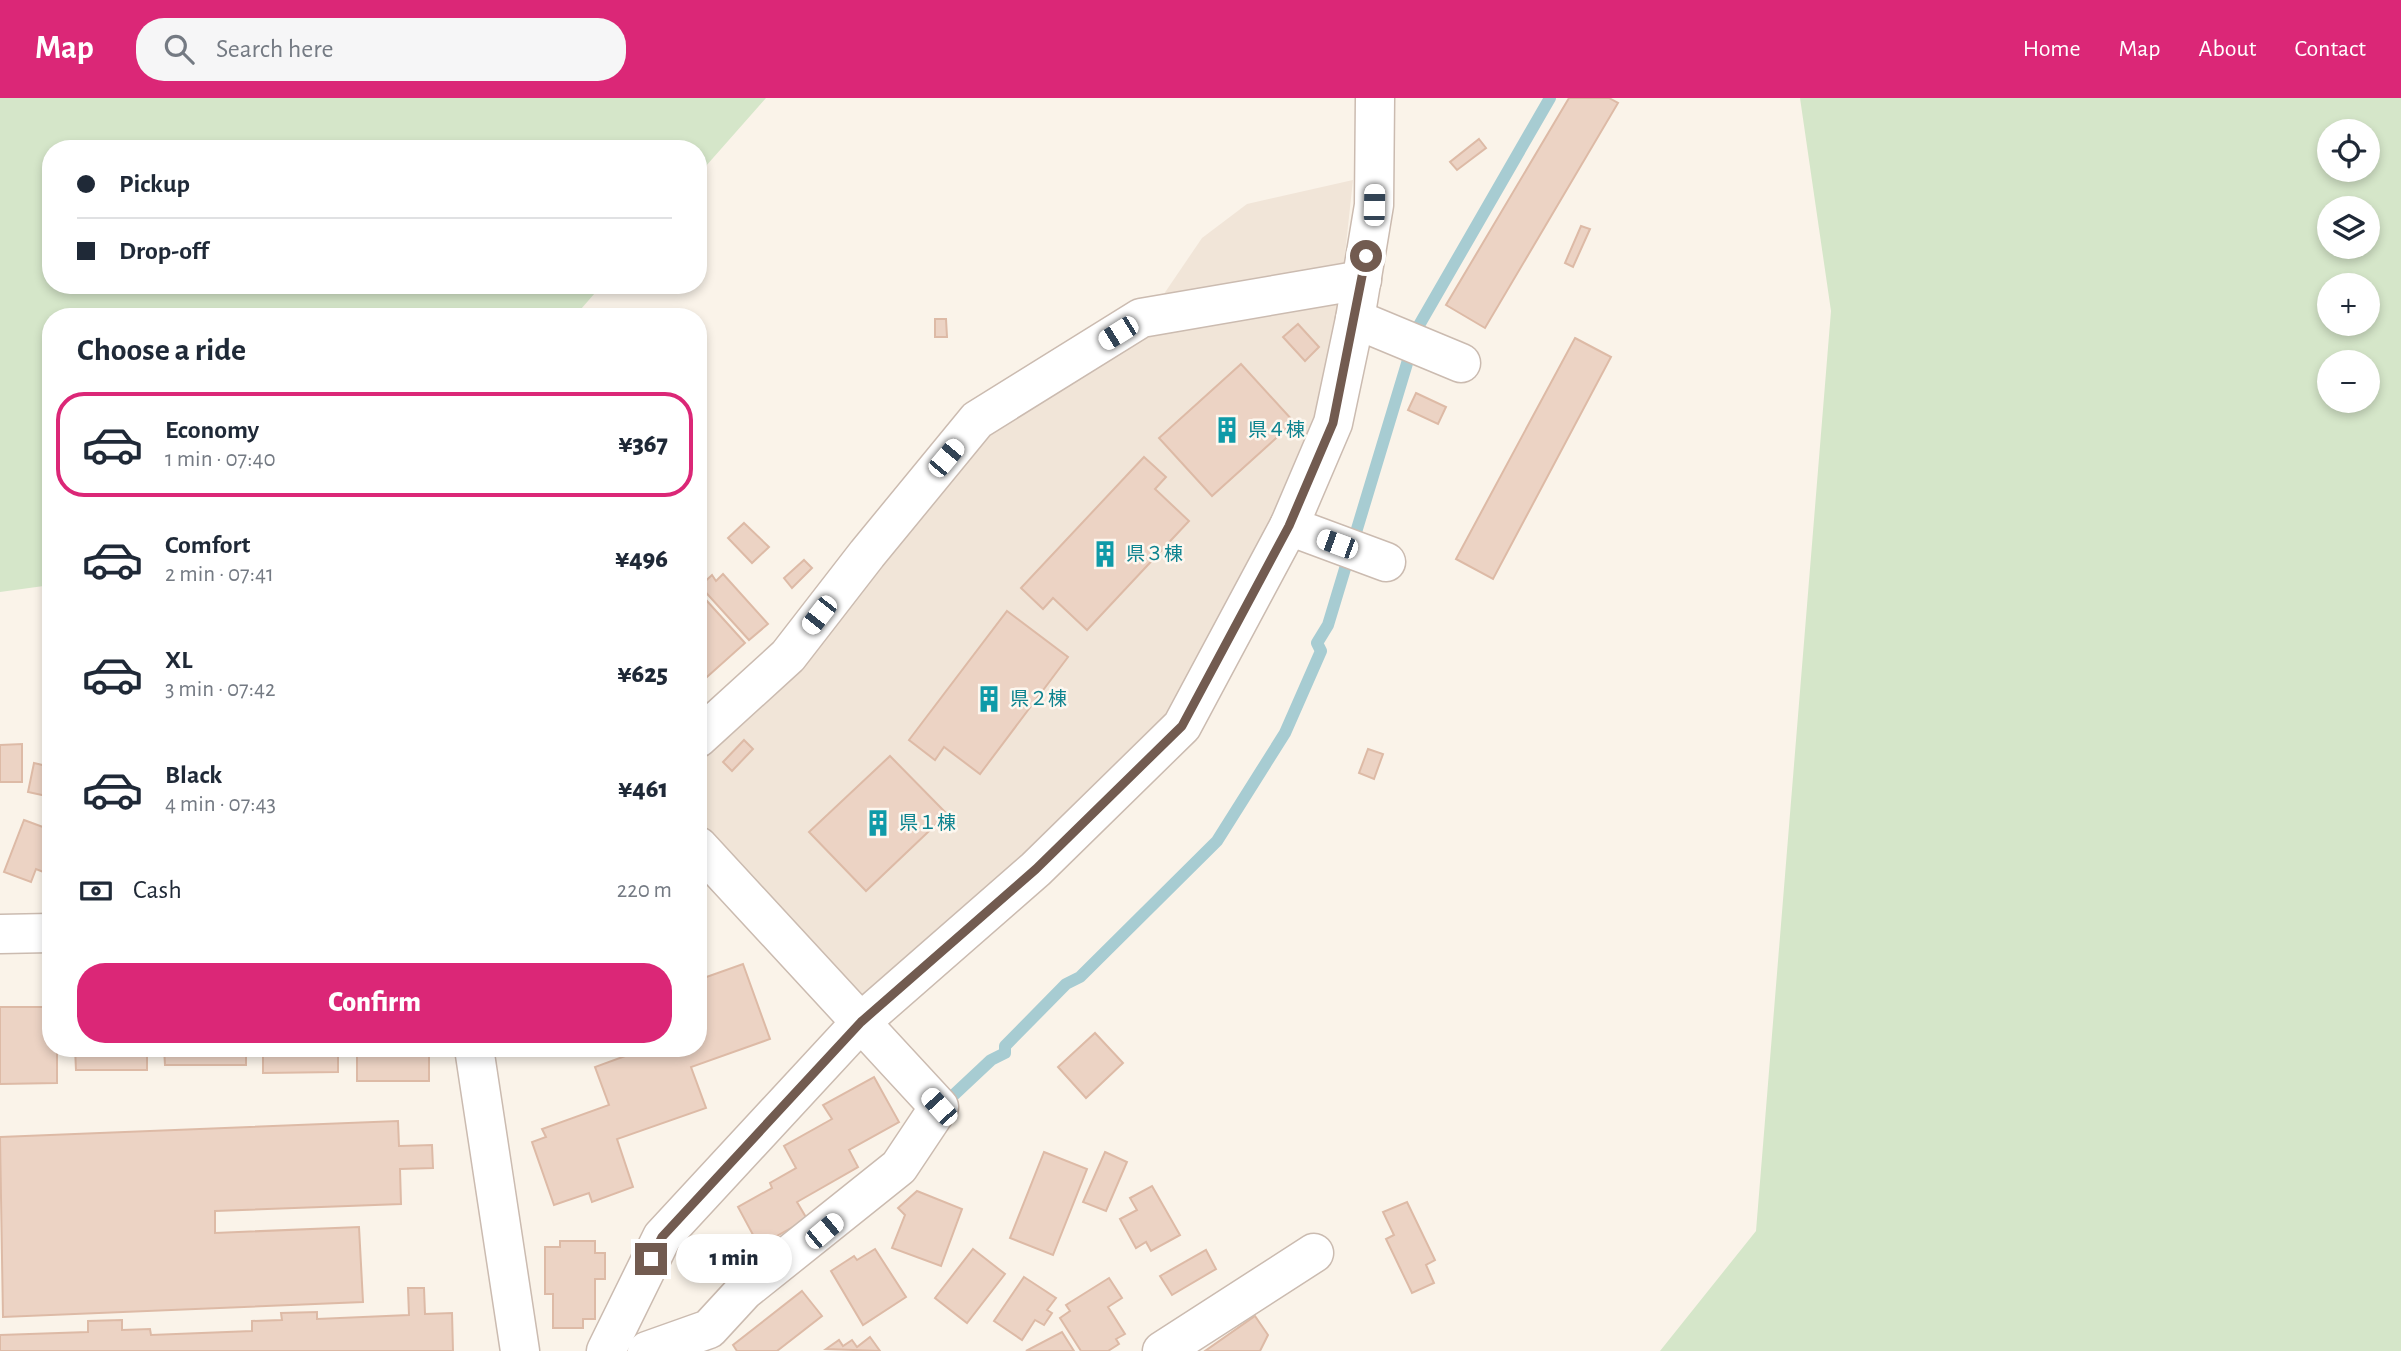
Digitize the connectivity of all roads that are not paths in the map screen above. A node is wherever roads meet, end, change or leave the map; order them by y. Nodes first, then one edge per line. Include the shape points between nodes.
1 (1375, 98) edge
2 (1362, 281) junction
3 (1355, 319) junction
4 (1461, 363) dead end
5 (1289, 526) junction
6 (1385, 562) dead end
7 (707, 730) edge
8 (707, 856) edge
9 (42, 933) edge
10 (0, 934) edge
11 (861, 1022) junction
12 (475, 1057) edge
13 (1314, 1253) dead end
14 (520, 1351) edge
15 (606, 1351) edge
16 (647, 1351) edge
17 (1162, 1351) edge

1 - 2 street via 1374,205
2 - 3 street
2 - 7 street via 1141,318 977,420 788,656
3 - 4 street
3 - 5 street via 1333,423
5 - 6 street
5 - 11 street via 1182,726 1036,869
8 - 11 street
9 - 10 street
11 - 15 street via 662,1237
11 - 16 street via 939,1107 899,1167 744,1292 709,1329
12 - 14 street
13 - 17 street

